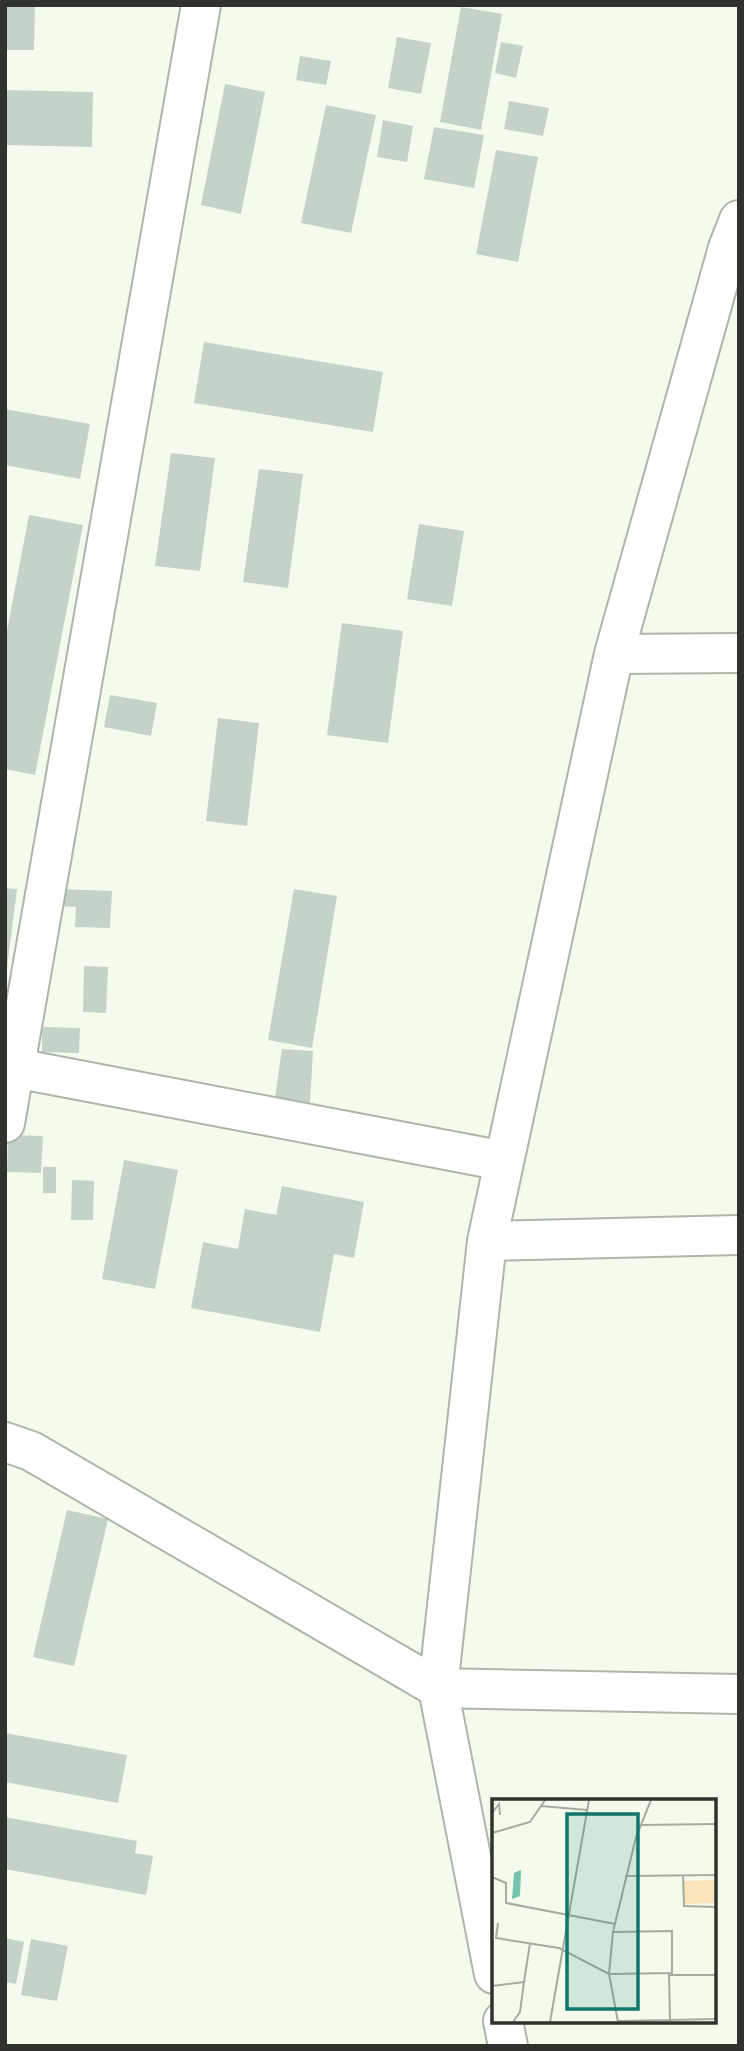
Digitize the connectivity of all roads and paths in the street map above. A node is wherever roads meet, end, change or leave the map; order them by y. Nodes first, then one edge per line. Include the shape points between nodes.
1 (201, 5) edge
2 (739, 220) edge
3 (739, 653) edge
4 (614, 654) junction
5 (10, 1067) edge
6 (5, 1123) edge
7 (504, 1161) junction
8 (739, 1235) edge
9 (487, 1241) junction
10 (5, 1442) edge
11 (438, 1688) junction
12 (739, 1694) edge
13 (492, 1964) edge
14 (503, 2023) edge
15 (508, 2046) edge

1 - 5 street
2 - 4 street
3 - 4 street
4 - 7 street
5 - 6 street
5 - 7 street
7 - 9 street
8 - 9 street
9 - 11 street
10 - 11 street via 31,1451
11 - 12 street
11 - 13 street
14 - 15 street

